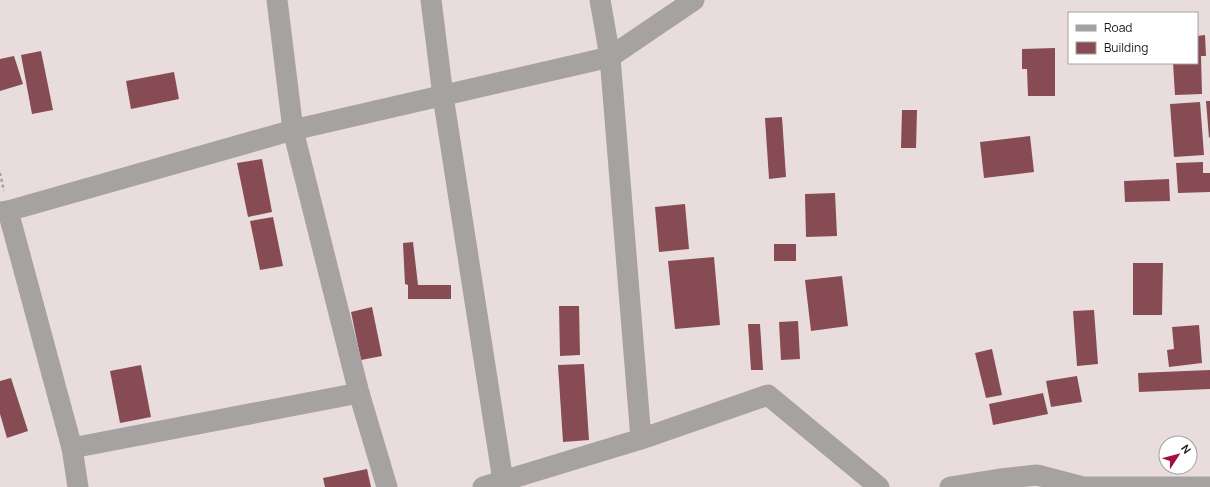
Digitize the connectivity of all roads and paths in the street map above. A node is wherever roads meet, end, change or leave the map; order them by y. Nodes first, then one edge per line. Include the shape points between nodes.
1 (277, 0) edge
2 (431, 0) edge
3 (600, 0) edge
4 (694, 0) edge
5 (610, 57) junction
6 (443, 96) junction
7 (293, 130) junction
8 (4, 211) edge
9 (359, 392) junction
10 (641, 439) junction
11 (72, 448) junction
12 (503, 481) junction
13 (78, 487) edge
14 (387, 487) edge
15 (483, 487) edge
16 (879, 487) edge
17 (950, 487) edge
18 (1210, 487) edge

1 - 7 street
2 - 6 street
3 - 5 street
4 - 5 street
5 - 6 street
5 - 10 street
6 - 7 street
6 - 12 street
7 - 8 street
7 - 9 street
8 - 11 street
9 - 11 street
9 - 14 street
10 - 12 street
10 - 16 street via 768,395
11 - 13 street
12 - 15 street
17 - 18 street via 1037,475 1082,487

